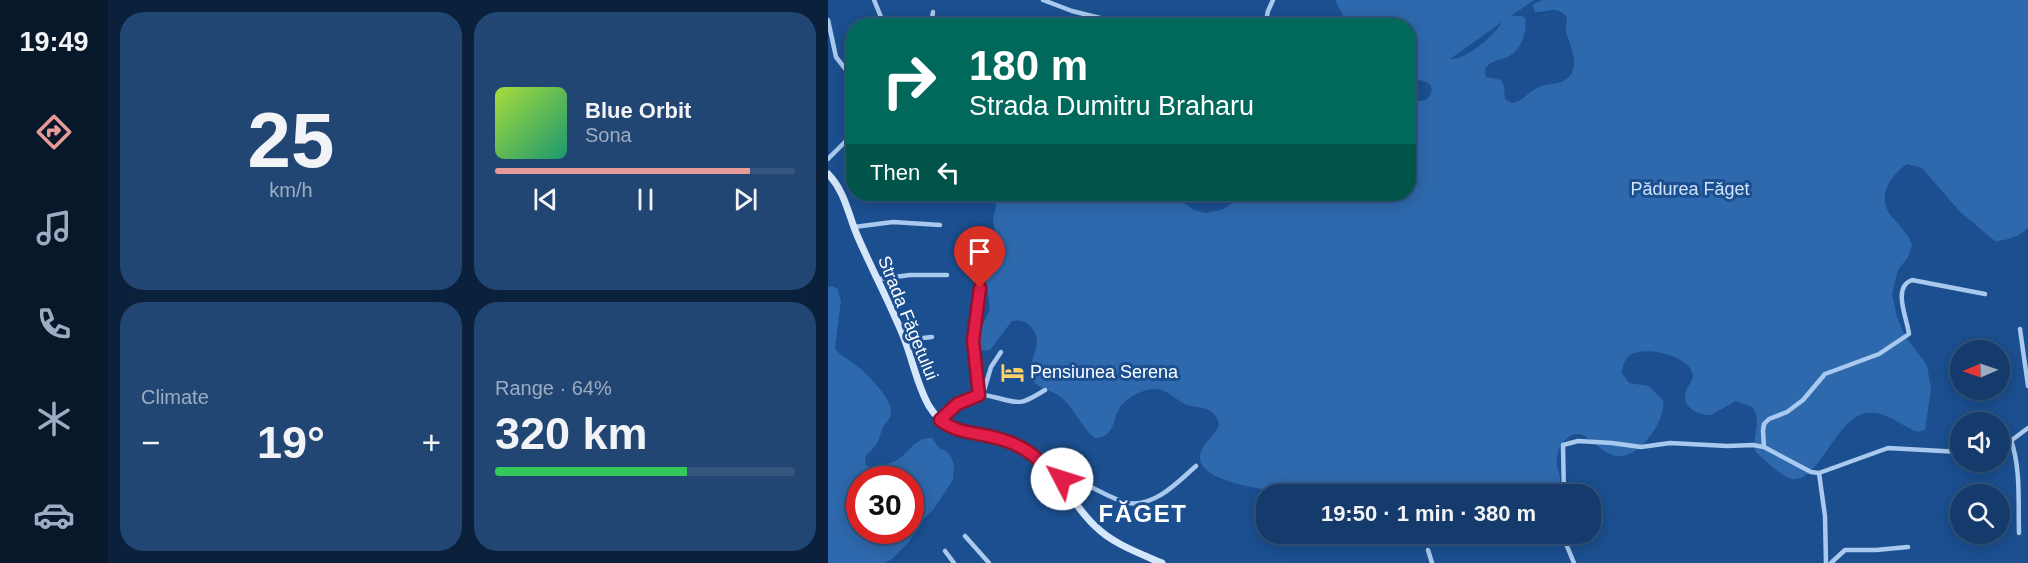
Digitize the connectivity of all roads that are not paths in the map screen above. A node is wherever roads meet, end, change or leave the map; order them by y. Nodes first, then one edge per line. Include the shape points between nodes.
1 (874, 0) edge
2 (1043, 0) edge
3 (1274, 0) edge
4 (933, 12) dead end
5 (881, 18) edge
6 (932, 18) edge
7 (1100, 18) edge
8 (1267, 18) edge
9 (828, 20) edge
10 (846, 71) edge
11 (846, 141) edge
12 (828, 159) edge
13 (828, 174) edge
14 (940, 225) dead end
15 (854, 227) junction
16 (947, 275) dead end
17 (879, 279) junction
18 (980, 288) dead end
19 (1985, 294) dead end
20 (2020, 329) dead end
21 (932, 337) dead end
22 (905, 340) junction
23 (1001, 352) dead end
24 (2028, 386) edge
25 (1045, 390) dead end
26 (981, 395) junction
27 (940, 420) junction
28 (2028, 428) edge
29 (2011, 440) joint
30 (1764, 447) junction
31 (1950, 451) edge
32 (1196, 466) dead end
33 (1819, 473) junction
34 (1058, 480) junction
35 (1564, 484) edge
36 (2019, 533) dead end
37 (965, 536) dead end
38 (1566, 544) edge
39 (1908, 547) dead end
40 (1428, 550) dead end
41 (945, 551) dead end
42 (954, 563) edge
43 (989, 563) edge
44 (1162, 563) edge
45 (1431, 563) edge
46 (1574, 563) edge
47 (1826, 563) edge
48 (1831, 563) edge

1 - 5 street
2 - 7 street
3 - 8 street
4 - 6 street
9 - 10 street via 836,57
11 - 12 street
13 - 15 main road, Strada Făgetului via 843,194
14 - 15 street via 893,222
15 - 17 main road, Strada Făgetului
16 - 17 street
17 - 22 main road, Strada Făgetului
18 - 26 street via 973,341
19 - 30 street via 1912,279 1906,282 1901,295 1909,334 1879,354 1825,374 1803,400 1764,424
20 - 24 street
21 - 22 street
22 - 27 main road, Strada Făgetului via 924,396
23 - 26 street
25 - 26 street via 1017,404
26 - 27 street via 957,404
27 - 34 main road via 952,429 1019,446 1039,459
28 - 29 street
29 - 36 street via 2018,471
30 - 33 street
30 - 35 street via 1670,443 1641,447 1578,441 1563,445
31 - 33 street via 1888,448
32 - 34 street via 1171,489 1146,502 1126,503 1078,481
33 - 47 street
34 - 44 main road via 1097,529 1119,544
37 - 43 street
38 - 46 street
39 - 48 street via 1845,550
40 - 45 street
41 - 42 street

